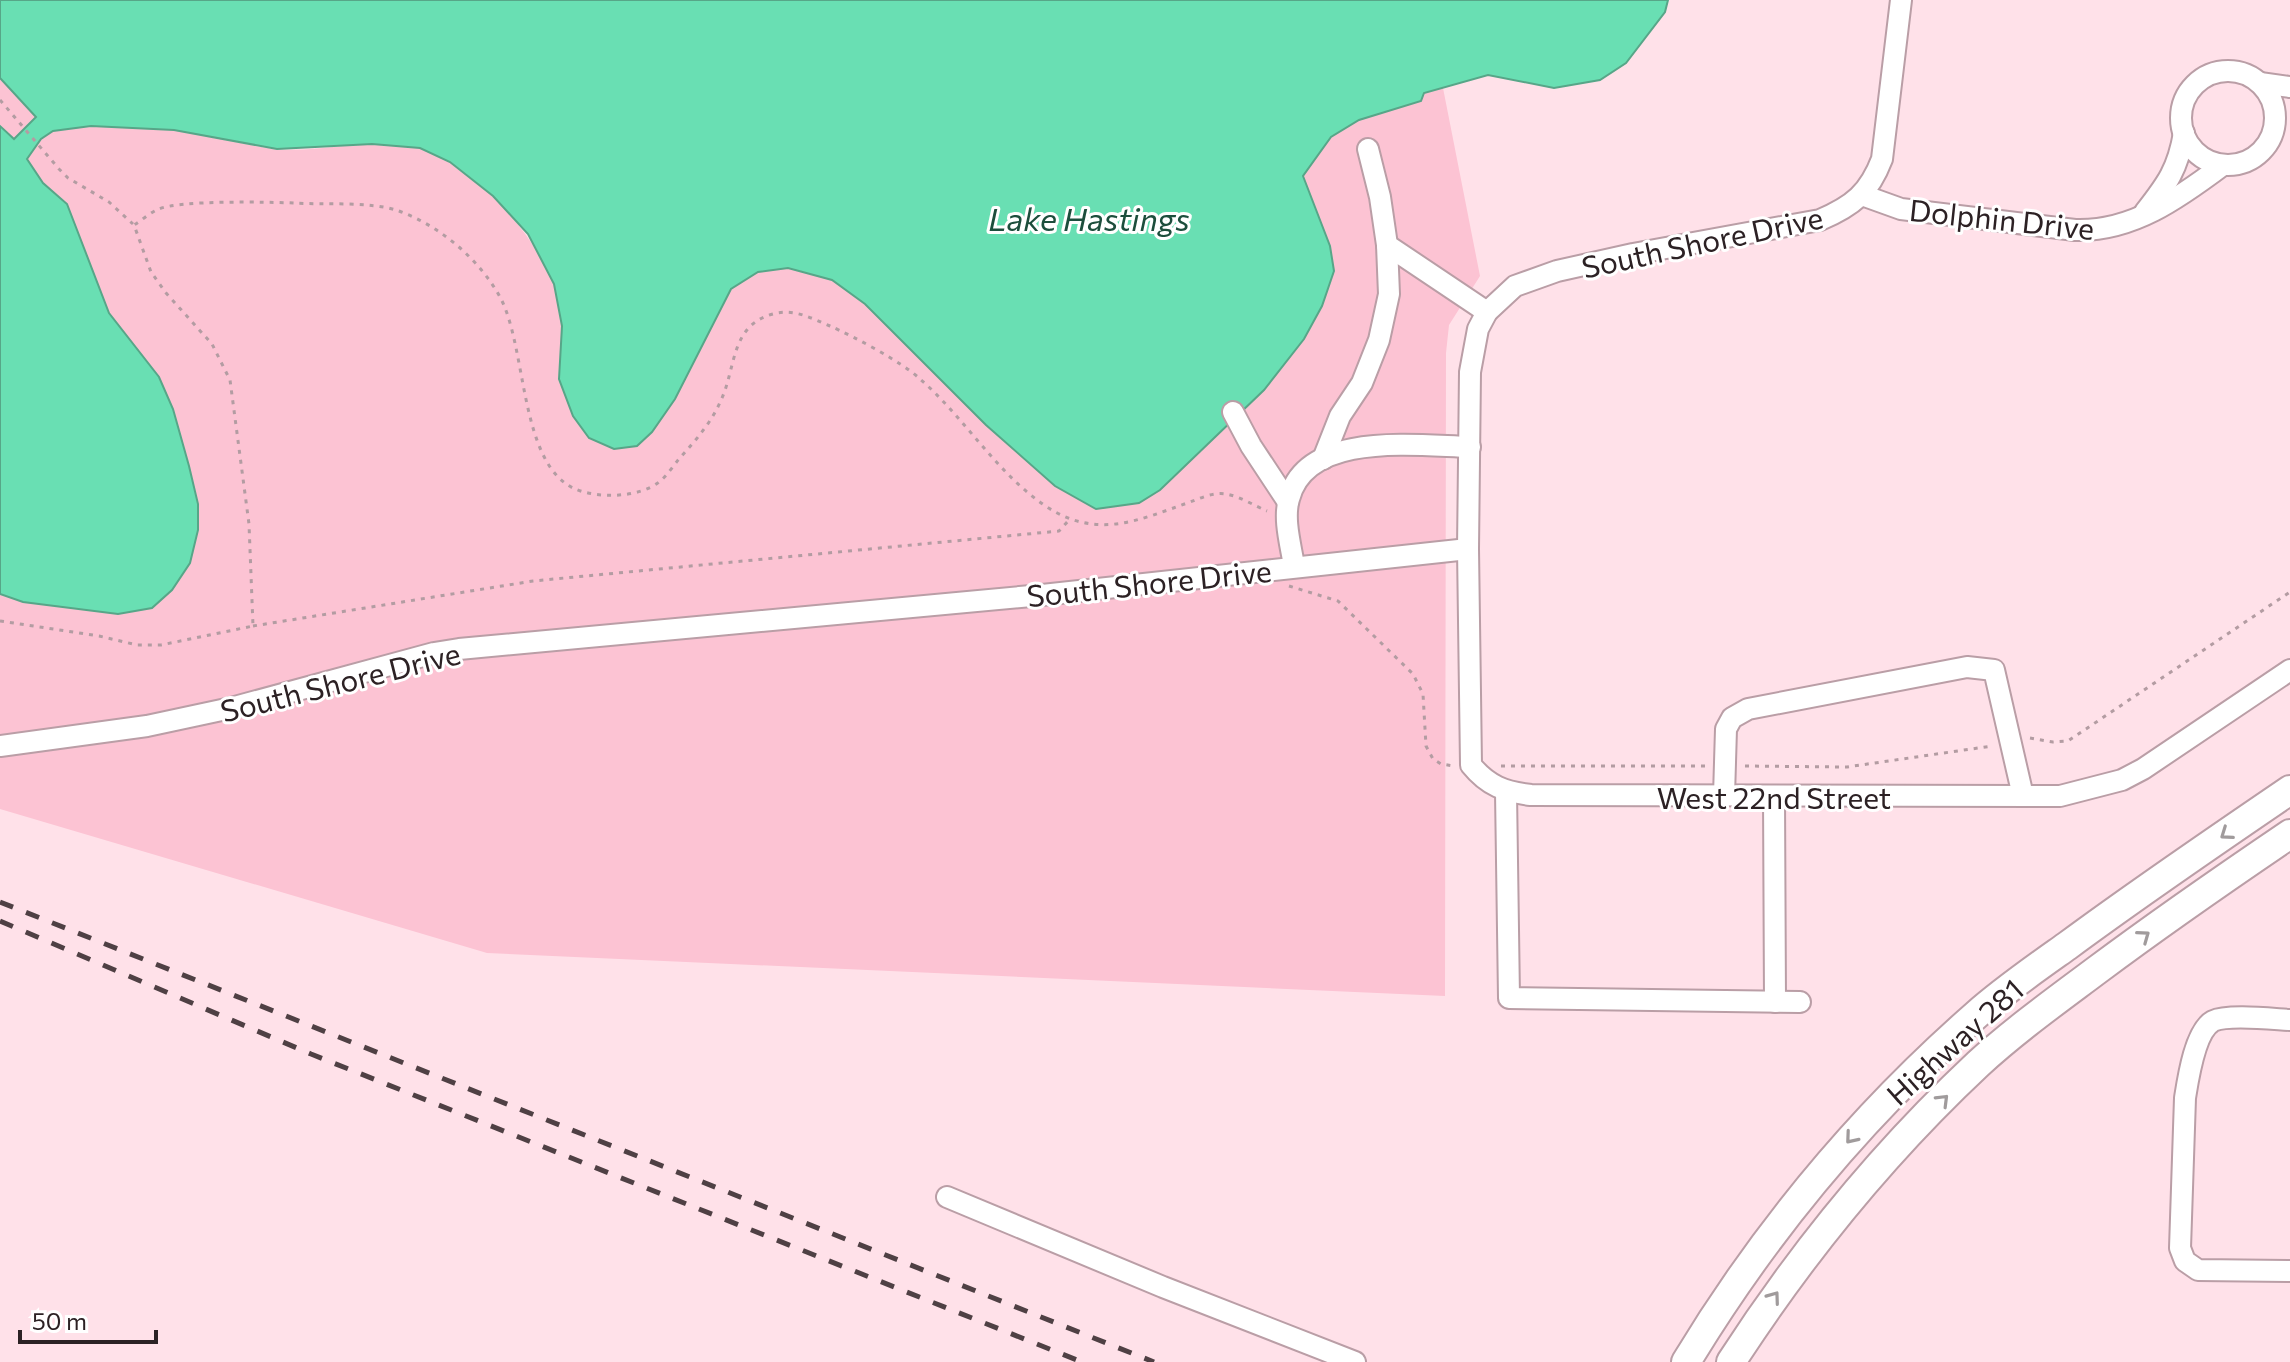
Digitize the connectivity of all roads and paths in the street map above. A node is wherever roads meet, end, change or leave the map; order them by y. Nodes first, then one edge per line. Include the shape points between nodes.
1 (1901, 0) edge
2 (2260, 83) junction
3 (2290, 87) edge
4 (0, 100) edge
5 (2282, 127) edge
6 (2184, 133) junction
7 (1368, 149) dead end
8 (2223, 165) junction
9 (1862, 195) junction
10 (2142, 215) junction
11 (134, 225) junction
12 (1387, 245) junction
13 (1487, 312) junction
14 (1233, 412) dead end
15 (1470, 447) junction
16 (1323, 459) junction
17 (1288, 510) junction
18 (1070, 519) junction
19 (1468, 549) junction
20 (1294, 566) junction
21 (0, 621) edge
22 (253, 626) junction
23 (2290, 670) edge
24 (0, 746) edge
25 (2290, 790) edge
26 (1515, 793) junction
27 (1724, 796) junction
28 (1774, 796) junction
29 (2023, 796) junction
30 (2290, 834) edge
31 (1775, 1002) junction
32 (1800, 1002) dead end
33 (2290, 1020) edge
34 (947, 1197) dead end
35 (2290, 1271) edge
36 (1355, 1362) edge
37 (1686, 1362) edge
38 (1731, 1362) edge

1 - 9 street, South Shore Drive via 1882,159
2 - 3 street
2 - 5 street, Dolphin Drive
2 - 6 street via 2234,72 2200,81 2183,104
4 - 11 path via 68,178 109,202
5 - 8 street, Dolphin Drive via 2252,159
6 - 8 street via 2197,153
6 - 10 street via 2173,175
7 - 12 street
8 - 10 street, Dolphin Drive via 2176,200
9 - 10 street, Dolphin Drive via 1901,209 2075,230 2099,231
9 - 13 street, South Shore Drive via 1820,220 1557,271 1515,286
11 - 18 path via 159,208 175,205 274,202 397,210 422,223 467,254 501,298 537,445 549,467 570,487 593,495 611,497 658,483 710,422 748,325 790,311 845,332 919,377 1011,475 1044,505
11 - 22 path via 151,272 212,344 230,380 249,524
12 - 13 street
12 - 16 street via 1389,294 1379,340
13 - 15 street, South Shore Drive via 1473,347
14 - 17 street
15 - 16 street via 1378,444
15 - 19 street, South Shore Drive
16 - 17 street via 1294,485
17 - 18 path via 1227,494 1114,526
17 - 20 street
18 - 22 path via 1059,531 533,581
19 - 20 street, South Shore Drive
19 - 26 street via 1471,765 1492,786
20 - 24 street, South Shore Drive via 459,649 147,726
21 - 22 path via 137,645
23 - 29 street, West 22nd Street via 2122,780 2060,796
25 -> 37 highway, Highway 281 via 2043,963 1913,1073 1867,1120 1741,1275
26 - 27 street, West 22nd Street
26 - 31 street via 1509,998
27 - 28 street, West 22nd Street
27 - 29 street via 1726,729 1732,718 1748,709 1967,667 1994,670
28 - 29 street, West 22nd Street
28 - 31 street
38 -> 30 highway, Highway 281 via 1836,1217 1979,1063 2143,936
31 - 32 street
33 - 35 street via 2221,1018 2203,1031 2185,1098 2180,1248 2185,1261 2198,1270
34 - 36 street

